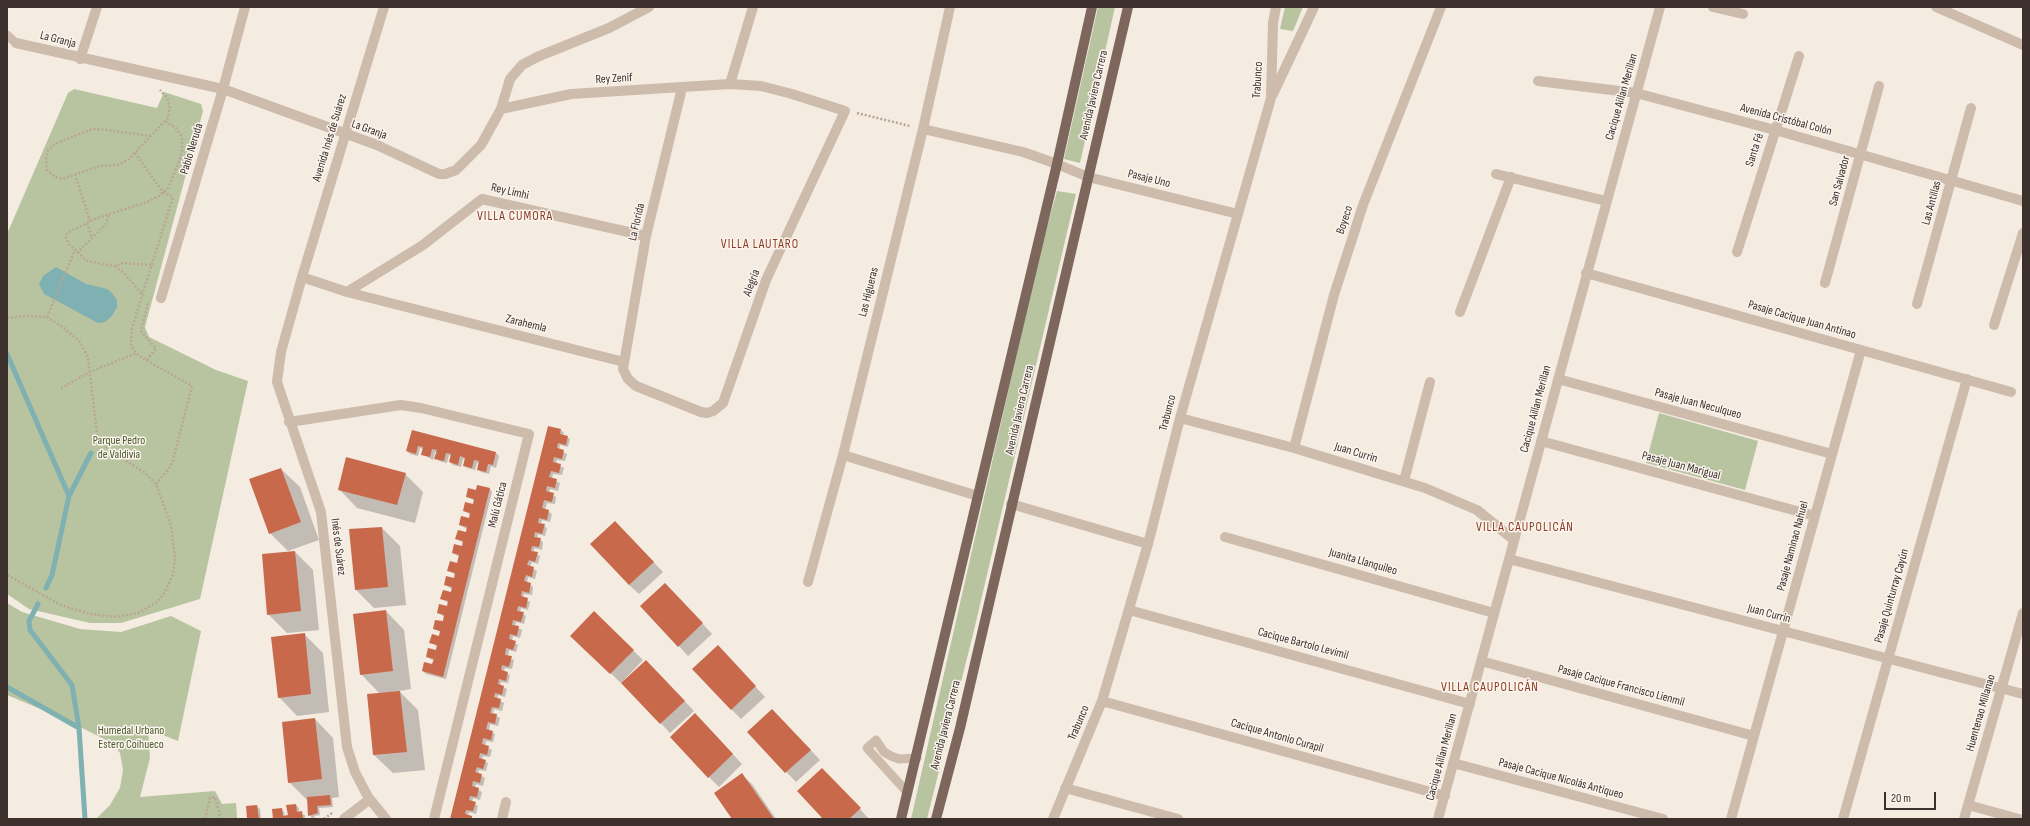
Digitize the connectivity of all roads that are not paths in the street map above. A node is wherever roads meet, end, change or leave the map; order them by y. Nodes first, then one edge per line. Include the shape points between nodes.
1 (98, 7) edge
2 (245, 7) edge
3 (384, 7) edge
4 (649, 7) edge
5 (752, 7) edge
6 (950, 7) edge
7 (1092, 7) edge
8 (1128, 7) edge
9 (1276, 7) edge
10 (1314, 7) edge
11 (1441, 7) edge
12 (1660, 7) edge
13 (1713, 7) edge
14 (1936, 7) edge
15 (1957, 7) edge
16 (1743, 14) dead end
17 (1960, 17) junction
18 (7, 35) edge
19 (16, 43) joint
20 (2023, 45) edge
21 (1799, 56) dead end
22 (80, 59) junction
23 (1538, 81) dead end
24 (730, 84) junction
25 (1879, 86) dead end
26 (682, 88) junction
27 (223, 89) junction
28 (1636, 94) junction
29 (1272, 98) junction
30 (1971, 108) dead end
31 (501, 109) junction
32 (845, 111) joint
33 (923, 129) junction
34 (1775, 130) junction
35 (345, 135) junction
36 (1861, 154) junction
37 (1056, 164) junction
38 (1496, 174) dead end
39 (1088, 177) junction
40 (1511, 178) junction
41 (1952, 180) junction
42 (1606, 201) junction
43 (2023, 201) edge
44 (1238, 214) junction
45 (2023, 233) edge
46 (646, 236) junction
47 (1737, 252) dead end
48 (1586, 273) junction
49 (302, 277) junction
50 (1826, 283) dead end
51 (347, 292) junction
52 (161, 298) dead end
53 (1917, 304) dead end
54 (1460, 312) dead end
55 (1994, 325) dead end
56 (1861, 350) junction
57 (624, 362) junction
58 (1558, 379) junction
59 (1967, 380) junction
60 (1430, 382) dead end
61 (2011, 392) dead end
62 (1180, 418) junction
63 (289, 422) junction
64 (1541, 441) junction
65 (1294, 448) junction
66 (1832, 454) junction
67 (843, 455) junction
68 (1404, 482) junction
69 (978, 496) junction
70 (1011, 504) junction
71 (1815, 516) junction
72 (1225, 537) dead end
73 (1514, 540) junction
74 (1148, 544) junction
75 (1509, 559) junction
76 (808, 582) dead end
77 (1128, 610) junction
78 (1494, 613) junction
79 (2023, 613) edge
80 (1783, 631) junction
81 (1888, 658) junction
82 (1481, 661) junction
83 (2002, 688) junction
84 (2023, 694) edge
85 (1102, 701) junction
86 (1470, 704) junction
87 (1754, 736) junction
88 (917, 758) junction
89 (1453, 763) junction
90 (1065, 788) junction
91 (907, 792) junction
92 (1445, 796) junction
93 (370, 800) junction
94 (506, 802) dead end
95 (1968, 805) junction
96 (344, 819) edge
97 (386, 819) edge
98 (434, 819) edge
99 (502, 819) edge
100 (901, 819) edge
101 (936, 819) edge
102 (1053, 819) edge
103 (1178, 819) edge
104 (1438, 819) edge
105 (1663, 819) edge
106 (1731, 819) edge
107 (1843, 819) edge
108 (1964, 819) edge
109 (2019, 819) edge

1 - 22 street
2 - 27 street, Pablo Neruda
3 - 35 street, Avenida Inés de Suárez
4 - 31 street, La Granja via 609,28 522,65 510,79
5 - 24 street
6 - 33 street, Las Higueras
7 - 37 main road, Avenida Javiera Carrera
8 - 39 main road, Avenida Javiera Carrera
9 - 29 street, Trabunco via 1273,22
10 - 29 street
11 - 65 street, Boyeco via 1364,205 1334,295
12 - 28 street, Cacique Aillan Merillan
13 - 16 street
14 - 17 street
15 - 17 street
17 - 20 street
18 - 19 lane
19 - 22 street, La Granja
21 - 34 street, Santa Fé
22 - 27 street, La Granja
23 - 28 street, Avenida Cristóbal Colón
24 - 26 street, Rey Zenif
24 - 32 street, Rey Zenif via 762,86
25 - 36 street, San Salvador
26 - 31 street, Rey Zenif via 571,94
26 - 46 street, La Florida
27 - 35 street, La Granja
27 - 52 street, Pablo Neruda
28 - 34 street, Avenida Cristóbal Colón
28 - 42 street, Cacique Aillan Merillan
29 - 44 street, Trabunco
30 - 41 street, Las Antillas
31 - 35 street, La Granja via 481,145 456,170 445,174 439,174 377,146
32 - 57 street, Alegría via 766,280 723,403 713,411 701,412 636,386 625,375
33 - 37 street, Pasaje Uno via 1023,152
33 - 67 street, Las Higueras
34 - 36 street, Avenida Cristóbal Colón
34 - 47 street, Santa Fé
35 - 49 street, Avenida Inés de Suárez
36 - 41 street, Avenida Cristóbal Colón
36 - 50 street, San Salvador
37 - 39 street, Pasaje Uno
37 - 69 main road, Avenida Javiera Carrera
38 - 40 street
39 - 44 street, Pasaje Uno
39 - 70 main road, Avenida Javiera Carrera
40 - 42 street
40 - 54 street
41 - 43 street, Avenida Cristóbal Colón
41 - 53 street, Las Antillas
42 - 48 street, Cacique Aillan Merillan
44 - 62 street, Trabunco
45 - 55 street
46 - 51 street, Rey Limhi via 482,199 423,245
46 - 57 street, La Florida
48 - 56 street, Pasaje Cacique Juan Antinao
48 - 58 street, Cacique Aillan Merillan
49 - 51 street, Zarahemla
49 - 63 street, Inés de Suárez via 281,352 277,382
51 - 57 street, Zarahemla
56 - 59 street, Pasaje Cacique Juan Antinao
56 - 66 street, Pasaje Naminao Nahuel
58 - 64 street, Cacique Aillan Merillan
58 - 66 street, Pasaje Juan Neculqueo
59 - 61 street, Pasaje Cacique Juan Antinao
59 - 81 street, Pasaje Quinturray Cayún
60 - 68 street
62 - 65 street, Juan Currin
62 - 74 street, Trabunco
63 - 93 street, Inés de Suárez via 321,512 347,747 355,772
63 - 98 street, Malú Gática via 401,405 529,434
64 - 71 street, Pasaje Juan Marigual
64 - 73 street, Cacique Aillan Merillan
65 - 68 street, Juan Currin
66 - 71 street, Pasaje Naminao Nahuel
67 - 69 street
67 - 76 street, Las Higueras
68 - 73 street, Juan Currin via 1477,510
69 - 88 main road, Avenida Javiera Carrera
70 - 74 street
70 - 101 main road, Avenida Javiera Carrera via 960,728
71 - 80 street, Pasaje Naminao Nahuel
72 - 78 street, Juanita Llanquileo
73 - 75 street, Cacique Aillan Merillan
74 - 77 street, Trabunco
75 - 78 street, Cacique Aillan Merillan
75 - 80 street, Juan Currin
77 - 85 street, Trabunco
77 - 86 street, Cacique Bartolo Levimil
78 - 82 street, Cacique Aillan Merillan
79 - 83 street, Huentenao Millanao
80 - 81 street, Juan Currin
80 - 87 street, Pasaje Naminao Nahuel
81 - 83 street, Juan Currin
81 - 107 street, Pasaje Quinturray Cayún
82 - 86 street, Cacique Aillan Merillan
82 - 87 street, Pasaje Cacique Francisco Lienmil
83 - 84 street, Juan Currin
83 - 95 street, Huentenao Millanao
85 - 90 street, Trabunco
85 - 92 street, Cacique Antonio Curapil
86 - 89 street, Cacique Aillan Merillan
87 - 106 street, Pasaje Naminao Nahuel
88 - 91 main road, Avenida Javiera Carrera
88 - 91 lane via 899,759 891,756 884,752 876,740 867,748
89 - 92 street, Cacique Aillan Merillan
89 - 105 street, Pasaje Cacique Nicolás Antiqueo
90 - 102 street, Trabunco
90 - 103 street
91 - 100 main road, Avenida Javiera Carrera
92 - 104 street, Cacique Aillan Merillan
93 - 96 street
93 - 97 street, Inés de Suárez
94 - 99 street
95 - 108 street, Huentenao Millanao
95 - 109 street

